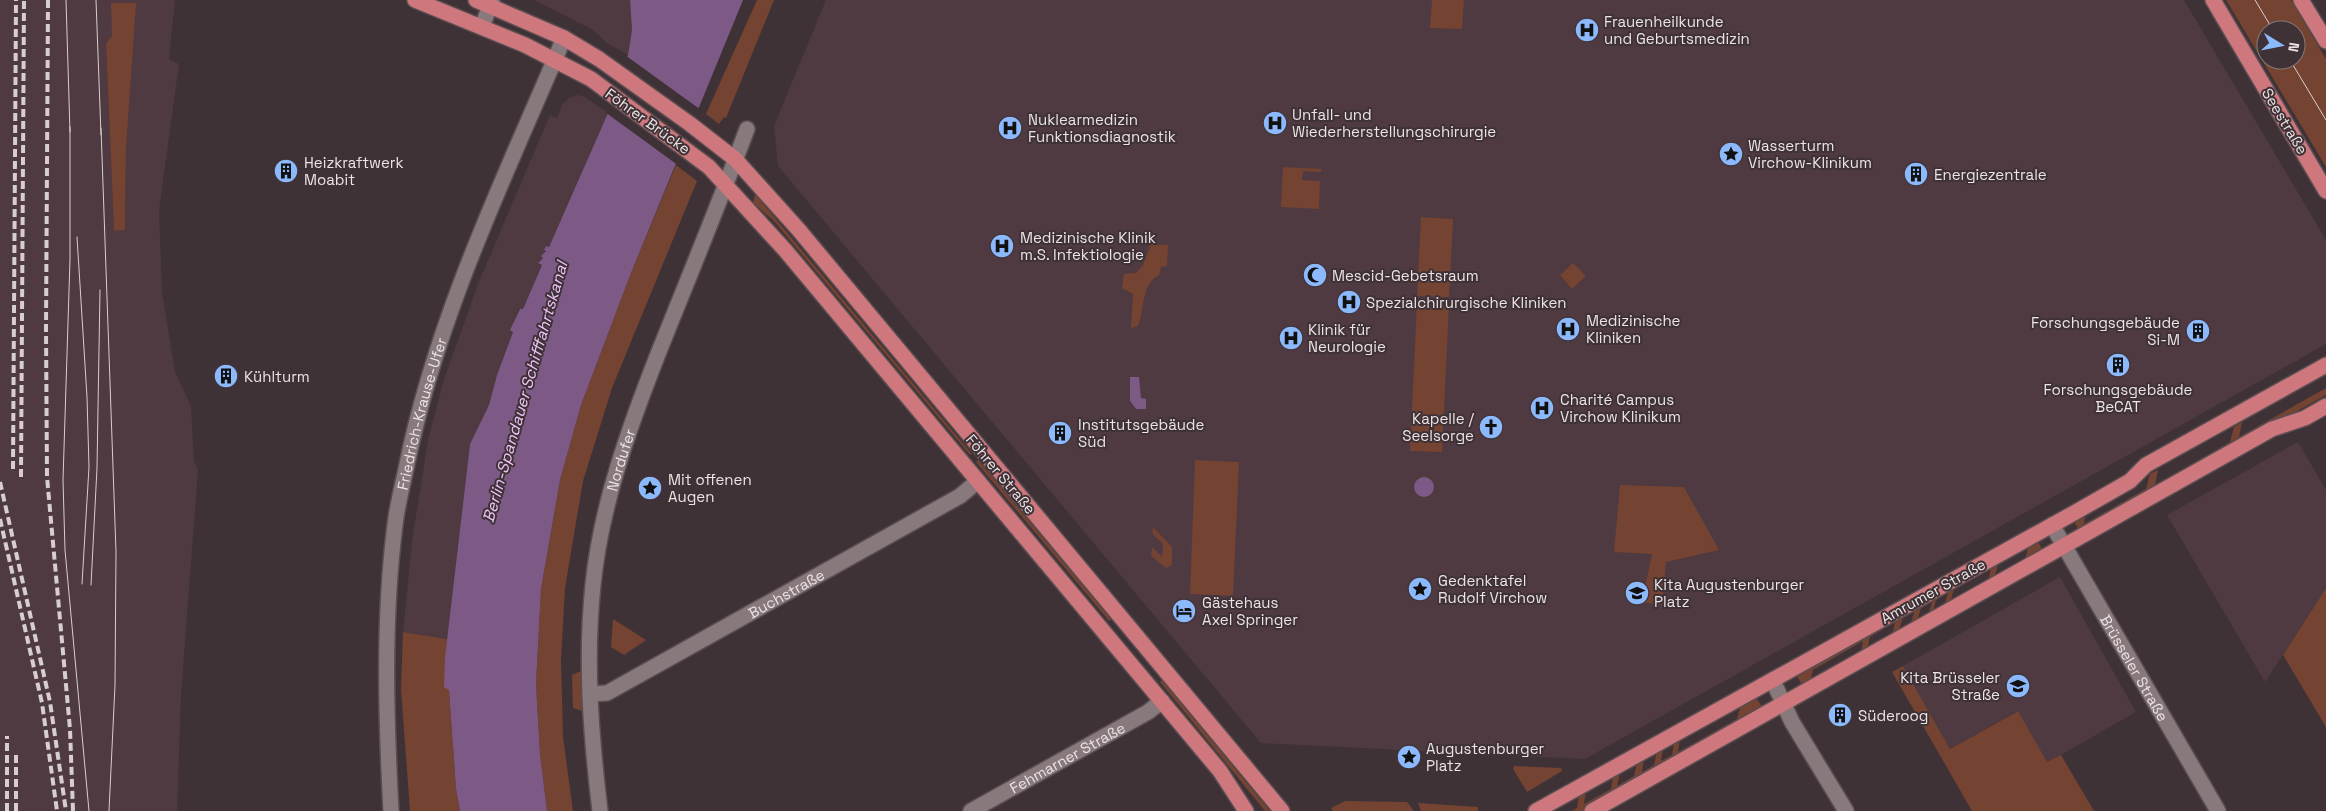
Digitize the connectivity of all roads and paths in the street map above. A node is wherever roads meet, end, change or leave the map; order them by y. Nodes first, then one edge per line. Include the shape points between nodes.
1 (415, 0) edge
2 (2213, 0) edge
3 (2301, 0) edge
4 (486, 2) edge
5 (482, 27) junction
6 (564, 38) junction
7 (2326, 41) edge
8 (554, 60) junction
9 (747, 129) dead end
10 (715, 143) joint
11 (735, 159) junction
12 (706, 164) joint
13 (725, 185) junction
14 (2326, 191) edge
15 (2326, 365) edge
16 (2326, 406) edge
17 (978, 481) junction
18 (2052, 525) junction
19 (2064, 546) junction
20 (1773, 681) junction
21 (590, 694) junction
22 (1162, 701) junction
23 (1784, 703) junction
24 (392, 811) edge
25 (600, 811) edge
26 (971, 811) edge
27 (1246, 811) edge
28 (1282, 811) edge
29 (1536, 811) edge
30 (1592, 811) edge
31 (1846, 811) edge
32 (2218, 811) edge

1 - 5 main road, Föhrer Brücke
2 - 14 main road, Seestraße
3 - 7 main road
4 - 5 street
4 - 6 main road, Föhrer Brücke
5 - 8 main road, Föhrer Brücke
6 - 8 street, Friedrich-Krause-Ufer
6 - 10 main road, Föhrer Brücke via 599,59
8 - 12 main road, Föhrer Brücke via 591,79
8 - 24 street, Friedrich-Krause-Ufer via 455,297 415,424 395,524 390,599 387,736
9 - 11 street, Nordufer
10 - 11 main road, Föhrer Straße
11 - 13 street, Nordufer
11 - 28 main road, Föhrer Straße via 798,229
12 - 13 main road, Föhrer Straße
13 - 17 main road, Föhrer Straße via 785,250
13 - 21 street, Nordufer via 626,435 614,480 593,584
15 - 18 main road, Amrumer Straße via 2146,465 2130,481
16 - 19 main road, Amrumer Straße via 2305,418 2272,429
17 - 21 street, Buchstraße via 960,496 608,693
17 - 22 main road, Föhrer Straße
18 - 19 street, Brüsseler Straße
18 - 20 main road, Amrumer Straße
19 - 23 main road, Amrumer Straße
19 - 32 street, Brüsseler Straße
20 - 23 street
20 - 29 main road, Amrumer Straße
21 - 25 street, Nordufer
22 - 26 street, Fehmarner Straße via 1148,712
22 - 27 main road, Föhrer Straße via 1220,771
23 - 30 main road, Amrumer Straße
23 - 31 street via 1792,722

